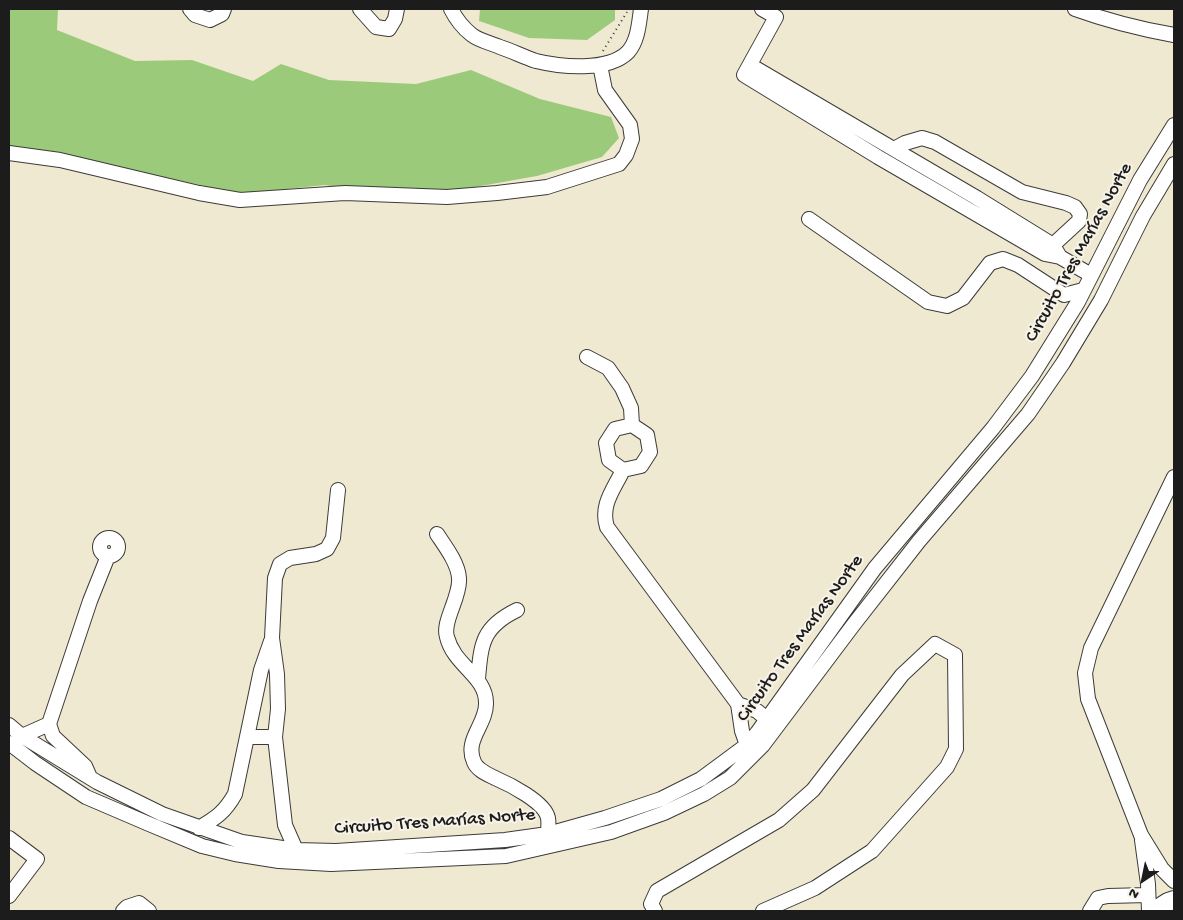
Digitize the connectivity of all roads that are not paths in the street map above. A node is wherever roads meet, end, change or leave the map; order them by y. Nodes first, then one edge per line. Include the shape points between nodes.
1 (190, 9) edge
2 (224, 9) edge
3 (360, 9) edge
4 (397, 9) edge
5 (451, 9) edge
6 (641, 9) edge
7 (762, 9) edge
8 (1075, 9) edge
9 (1174, 35) edge
10 (600, 65) junction
11 (750, 65) junction
12 (1174, 125) edge
13 (889, 147) junction
14 (9, 153) edge
15 (878, 157) junction
16 (1174, 164) edge
17 (809, 219) dead end
18 (1056, 251) junction
19 (1091, 275) junction
20 (1083, 290) junction
21 (1064, 295) junction
22 (1067, 320) junction
23 (587, 357) dead end
24 (632, 425) junction
25 (623, 470) junction
26 (1174, 477) edge
27 (338, 490) dead end
28 (437, 534) dead end
29 (108, 556) dead end
30 (517, 610) dead end
31 (272, 638) junction
32 (478, 680) junction
33 (738, 704) junction
34 (768, 720) junction
35 (49, 724) junction
36 (9, 725) edge
37 (22, 736) junction
38 (248, 737) junction
39 (275, 738) junction
40 (9, 743) edge
41 (748, 745) junction
42 (93, 780) junction
43 (86, 797) junction
44 (199, 828) junction
45 (548, 834) junction
46 (1141, 835) junction
47 (9, 838) edge
48 (505, 840) junction
49 (296, 850) junction
50 (506, 856) junction
51 (1174, 881) edge
52 (9, 896) edge
53 (1174, 900) edge
54 (1151, 903) edge
55 (123, 911) edge
56 (149, 911) edge
57 (655, 911) edge
58 (763, 911) edge
59 (1090, 911) edge
60 (1149, 911) edge

1 - 2 street via 195,15 210,20 222,14
3 - 4 street via 376,26 389,29
5 - 10 street via 461,26 474,36 535,60 560,66
6 - 10 street via 636,37 628,52
7 - 11 street via 776,17
8 - 9 street
10 - 14 street via 605,90 630,125 632,140 626,155 619,164 547,187 447,197 345,193 240,200 60,160
11 - 13 street
11 - 15 street via 744,75
12 - 19 street, Circuito Tres Marías Norte via 1140,180
13 - 15 street
13 - 18 street via 977,198
13 - 18 street via 922,138 935,142 1022,192 1076,207 1079,221
15 - 18 street via 1044,254
16 - 50 street, Circuito Tres Marías Norte via 1101,300 1028,414 919,541 763,745 730,778 664,813 611,832
17 - 21 street via 928,302 947,306 963,298 990,263 1003,259
18 - 19 street
19 - 20 street, Circuito Tres Marías Norte
20 - 21 street
20 - 22 street, Circuito Tres Marías Norte
21 - 22 street
22 - 34 street, Circuito Tres Marías Norte via 1032,376 993,428 875,568
23 - 24 street via 608,368 622,388 631,408
24 - 25 street via 615,429 606,443 609,460
24 - 25 street via 647,435 650,452 640,466
25 - 33 street via 605,506 607,527
26 - 46 street via 1091,648 1085,673 1088,699
27 - 31 street via 334,538 327,549 290,558 280,564 275,578
28 - 32 street via 451,555 459,578 446,635 452,652
29 - 35 street
30 - 32 street via 502,617 488,631 481,650
31 - 38 street via 261,670
31 - 39 street via 277,674
32 - 45 street via 486,704 471,747 475,765 532,798 548,816
33 - 34 street
33 - 41 street via 742,731
34 - 41 street, Circuito Tres Marías Norte
35 - 37 street
35 - 42 street via 53,736 85,766
36 - 37 street, Circuito Tres Marías Norte
37 - 42 street, Circuito Tres Marías Norte
38 - 39 street
38 - 44 street via 235,794 229,806
39 - 49 street via 285,825
40 - 43 street, Circuito Tres Marías Norte
41 - 45 street, Circuito Tres Marías Norte via 701,778 661,799
42 - 43 street
42 - 44 street, Circuito Tres Marías Norte via 162,814
43 - 50 street, Circuito Tres Marías Norte via 202,846 235,854 331,864
44 - 49 street, Circuito Tres Marías Norte via 242,842
45 - 48 street, Circuito Tres Marías Norte
46 - 51 street via 1162,869
46 - 54 street
47 - 52 street via 37,860
48 - 49 street, Circuito Tres Marías Norte via 336,851
48 - 50 street
53 - 54 main road
54 - 59 street via 1108,896 1098,898
54 - 60 street
55 - 56 street via 140,903
57 - 58 street via 651,904 657,891 779,820 813,790 902,675 935,644 955,656 956,750 947,767 872,851 815,888

